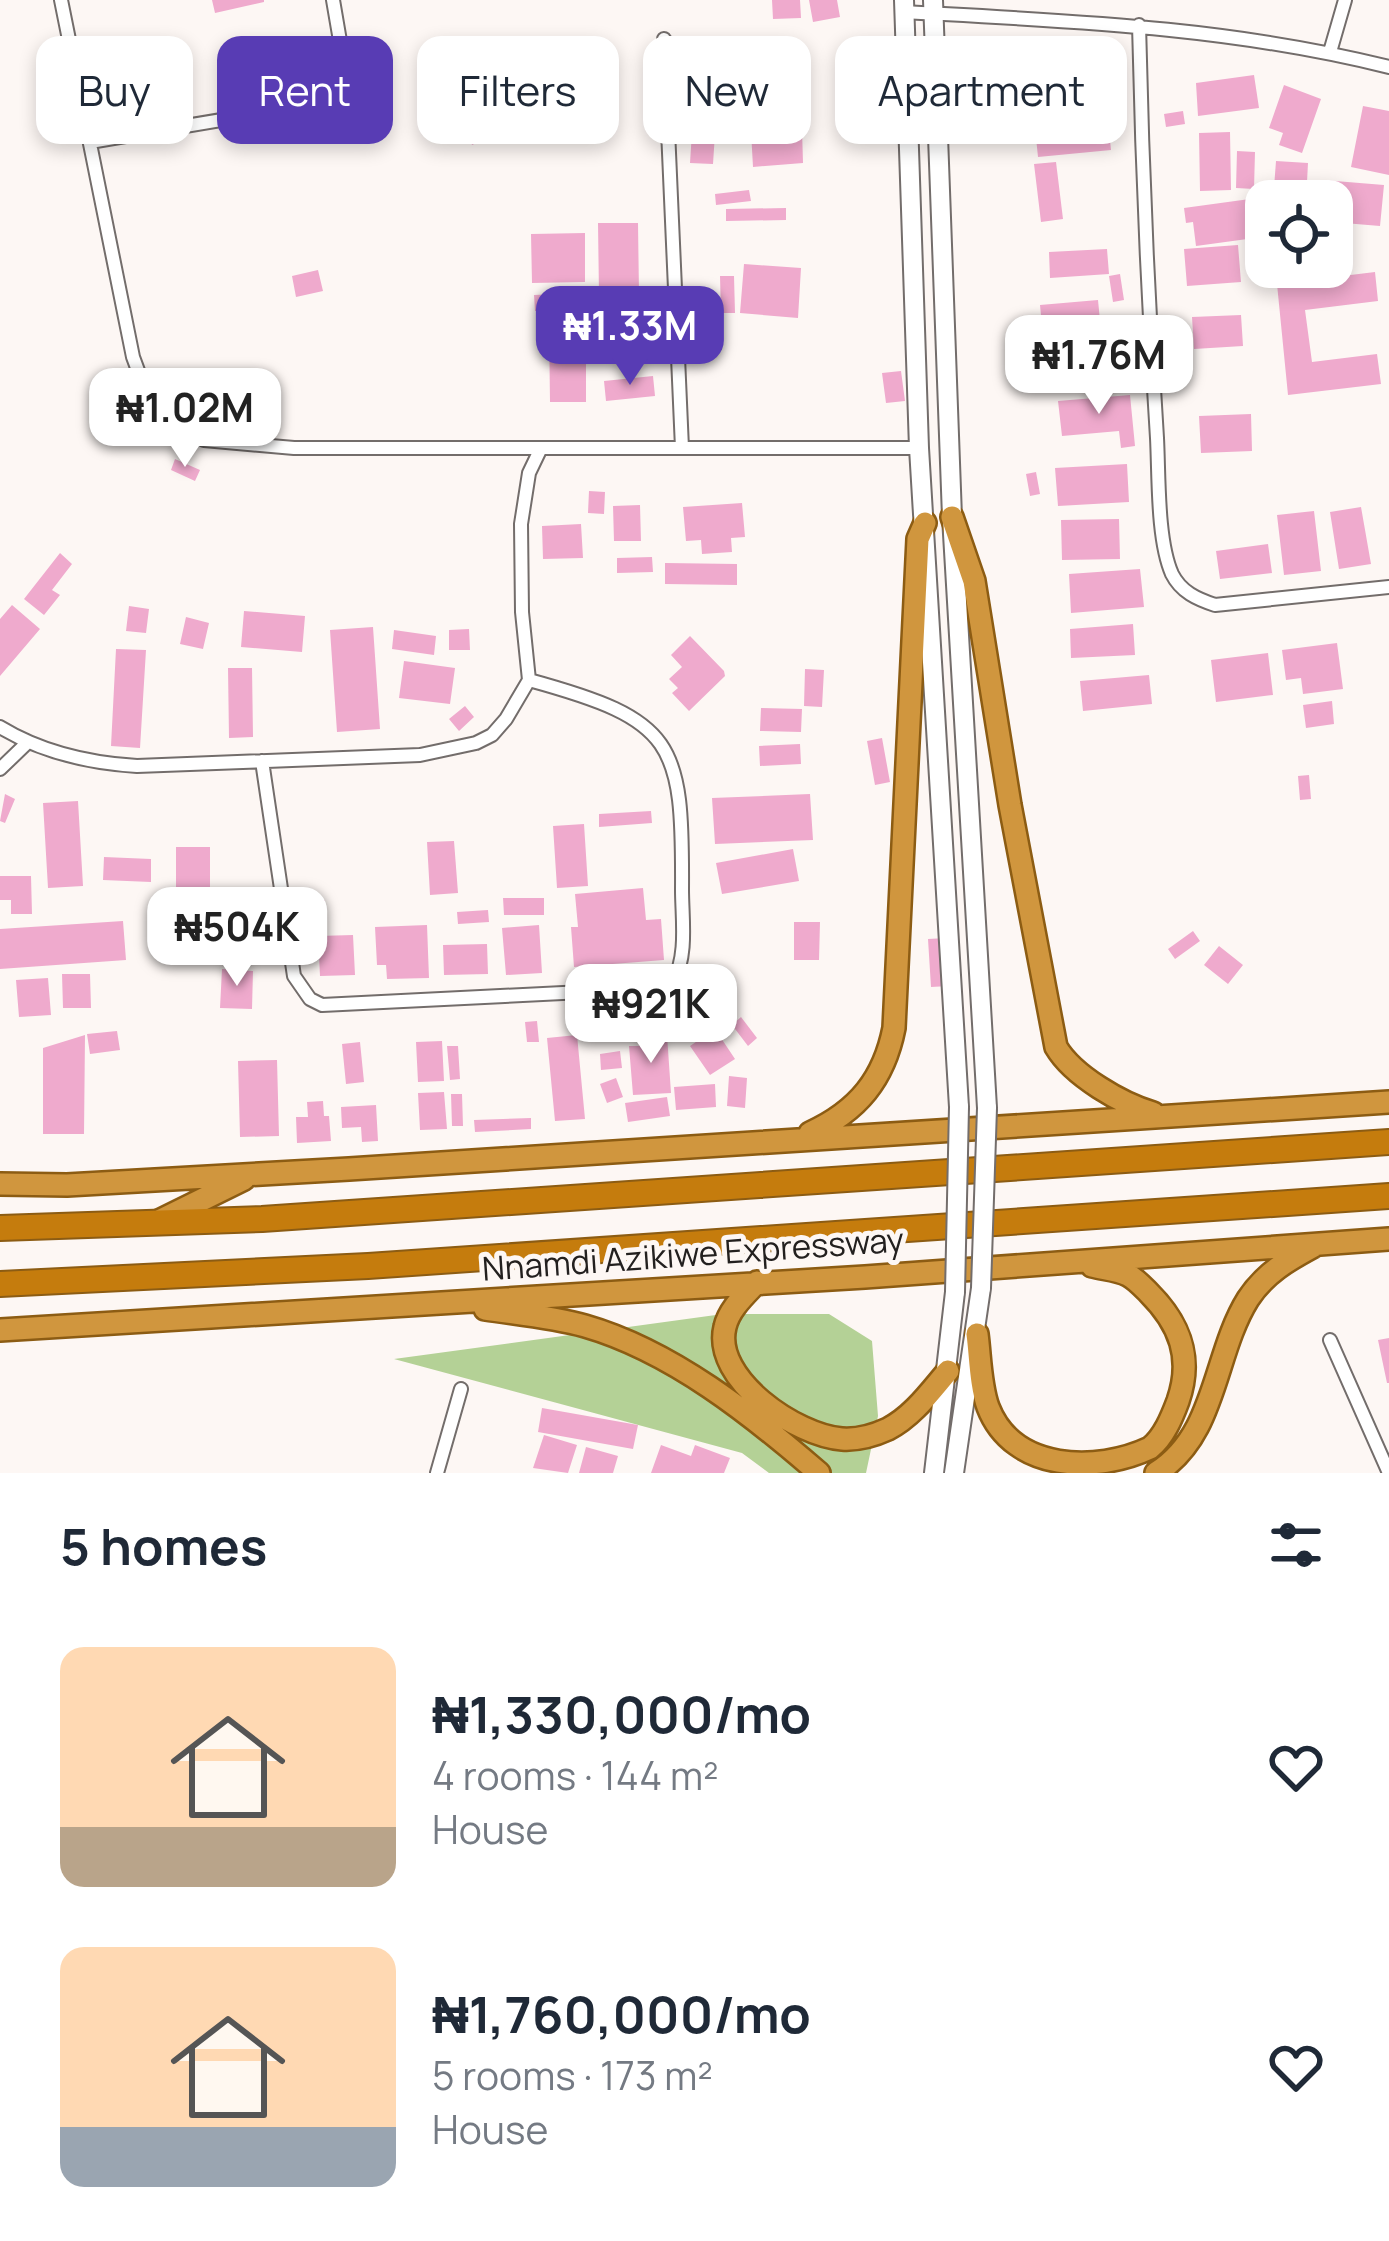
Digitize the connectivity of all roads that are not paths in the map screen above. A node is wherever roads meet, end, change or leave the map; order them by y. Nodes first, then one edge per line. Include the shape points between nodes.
1 (61, 0) edge
2 (333, 0) edge
3 (1346, 0) edge
4 (904, 6) edge
5 (933, 7) edge
6 (1139, 26) junction
7 (68, 36) edge
8 (1330, 52) junction
9 (1389, 67) edge
10 (193, 125) edge
11 (90, 144) edge
12 (669, 144) edge
13 (541, 448) junction
14 (682, 448) junction
15 (920, 448) junction
16 (952, 517) junction
17 (926, 523) junction
18 (1389, 587) edge
19 (529, 680) junction
20 (0, 727) edge
21 (27, 743) junction
22 (262, 761) junction
23 (0, 769) edge
24 (1389, 1102) edge
25 (1166, 1117) junction
26 (807, 1138) junction
27 (1389, 1142) edge
28 (255, 1173) junction
29 (0, 1184) edge
30 (1389, 1196) edge
31 (154, 1224) junction
32 (0, 1228) edge
33 (1389, 1239) edge
34 (1322, 1242) junction
35 (1075, 1261) junction
36 (757, 1282) junction
37 (0, 1285) edge
38 (448, 1302) junction
39 (0, 1330) edge
40 (977, 1334) junction
41 (1330, 1340) dead end
42 (948, 1371) junction
43 (461, 1389) dead end
44 (437, 1473) edge
45 (819, 1473) edge
46 (934, 1473) edge
47 (954, 1473) edge
48 (1156, 1473) edge
49 (1389, 1473) edge

1 - 7 street
2 - 10 street via 345,70 336,94
3 - 8 street
4 - 5 street
4 - 15 main road
5 - 6 street
5 - 16 main road
6 - 8 street
6 - 18 street via 1150,332 1170,570 1179,586 1215,605
8 - 9 street
11 - 13 street via 140,376 204,440
12 - 14 street
13 - 14 street
13 - 19 street via 520,538
14 - 15 street
15 - 17 main road
16 - 25 highway via 974,581 1056,1047 1085,1076
16 - 40 main road, bridge via 987,1108
17 - 26 highway via 918,539 894,1028 877,1081
17 - 42 main road, bridge via 959,1107
19 - 22 street via 506,719 476,743 420,755
19 - 22 street via 598,699 641,723 672,759 682,832 681,958 663,988 322,1005 310,999 294,976
20 - 21 street
21 - 22 street via 109,764
21 - 23 street
24 - 25 highway
25 - 26 highway
26 - 28 highway
27 - 31 highway, Nnamdi Azikiwe Expressway
28 - 29 highway
28 - 31 highway
30 - 37 highway, Nnamdi Azikiwe Expressway
31 - 32 highway, Nnamdi Azikiwe Expressway
33 - 34 highway, Nnamdi Azikiwe Expressway
34 - 35 highway, Nnamdi Azikiwe Expressway
34 - 48 highway via 1277,1265 1249,1297 1208,1408
35 - 36 highway, Nnamdi Azikiwe Expressway
35 - 40 highway via 1131,1276 1171,1315 1185,1347 1183,1387 1152,1447 1111,1466 1067,1473 1022,1452 988,1409
36 - 38 highway, Nnamdi Azikiwe Expressway
36 - 42 highway via 724,1328 726,1354 738,1381 810,1432 841,1439 887,1429
38 - 39 highway, Nnamdi Azikiwe Expressway
38 - 45 highway via 585,1326 645,1351
40 - 47 main road
41 - 49 street
42 - 46 main road
43 - 44 street

